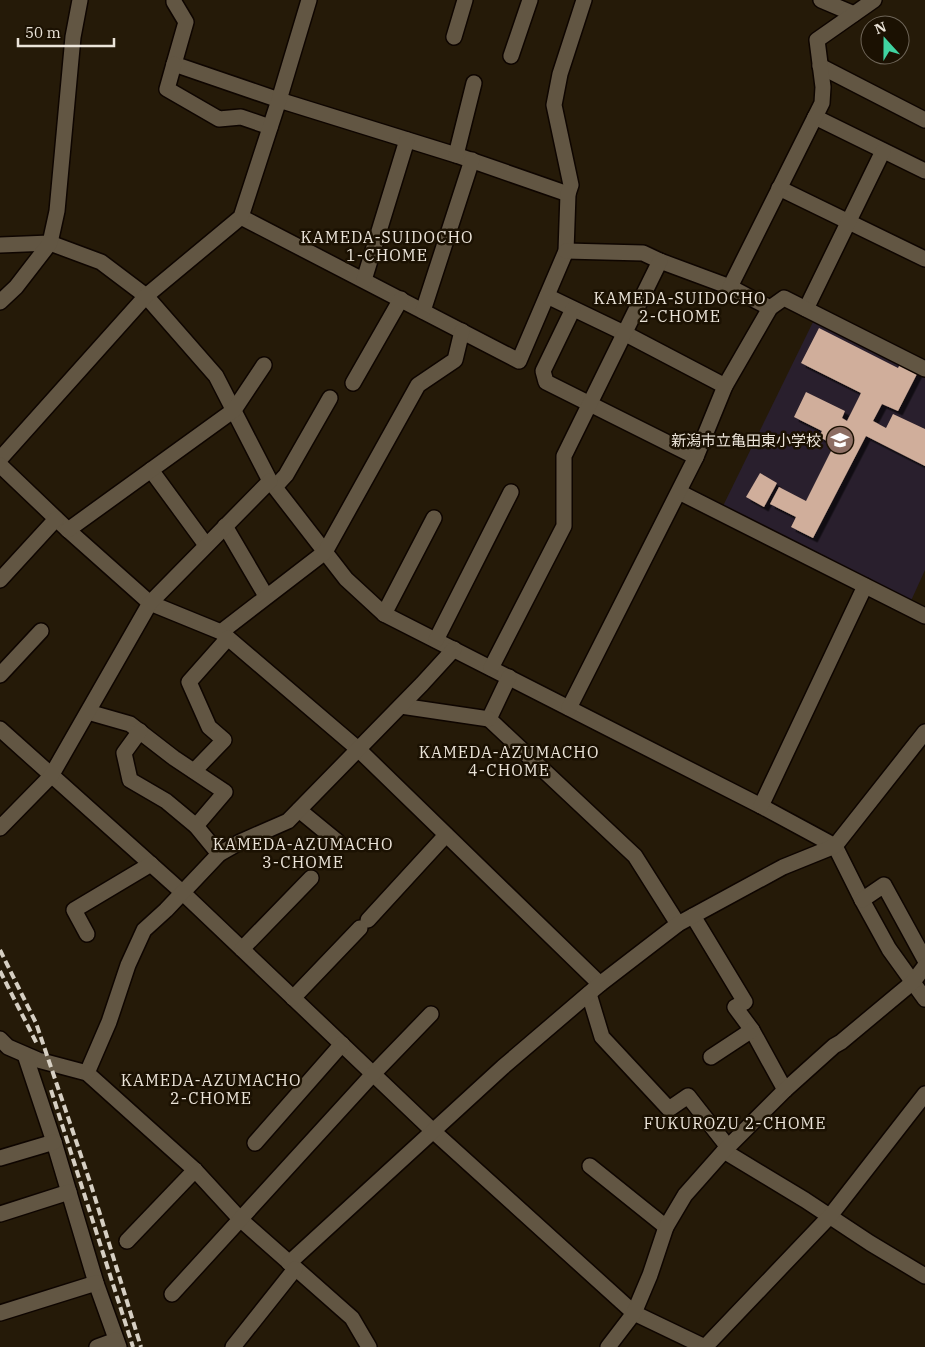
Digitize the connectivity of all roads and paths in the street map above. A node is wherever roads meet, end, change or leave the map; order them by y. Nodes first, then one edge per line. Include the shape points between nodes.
1 (80, 0) edge
2 (174, 0) edge
3 (309, 0) edge
4 (466, 0) edge
5 (530, 0) edge
6 (584, 0) edge
7 (821, 0) edge
8 (874, 0) edge
9 (854, 14) junction
10 (454, 37) dead end
11 (511, 56) dead end
12 (174, 64) junction
13 (820, 66) junction
14 (474, 83) dead end
15 (279, 100) junction
16 (924, 116) edge
17 (815, 117) junction
18 (270, 127) junction
19 (407, 140) junction
20 (883, 150) junction
21 (456, 155) junction
22 (472, 160) junction
23 (925, 171) edge
24 (780, 188) junction
25 (568, 194) junction
26 (241, 217) junction
27 (849, 222) junction
28 (50, 243) junction
29 (0, 245) edge
30 (566, 251) junction
31 (925, 259) edge
32 (660, 261) junction
33 (364, 280) junction
34 (730, 287) junction
35 (146, 296) junction
36 (547, 296) junction
37 (401, 299) junction
38 (0, 302) edge
39 (573, 308) junction
40 (770, 308) junction
41 (806, 309) junction
42 (424, 311) junction
43 (462, 331) junction
44 (624, 333) junction
45 (264, 364) dead end
46 (925, 369) edge
47 (353, 383) dead end
48 (725, 386) junction
49 (330, 398) dead end
50 (590, 403) junction
51 (234, 410) junction
52 (696, 457) junction
53 (0, 459) edge
54 (0, 465) edge
55 (151, 470) junction
56 (272, 484) junction
57 (511, 492) dead end
58 (679, 492) junction
59 (434, 518) dead end
60 (56, 519) junction
61 (225, 526) junction
62 (68, 530) junction
63 (206, 545) junction
64 (325, 552) junction
65 (0, 580) edge
66 (865, 586) junction
67 (266, 596) junction
68 (150, 603) junction
69 (384, 614) junction
70 (925, 616) edge
71 (41, 631) dead end
72 (225, 635) junction
73 (436, 640) junction
74 (454, 649) junction
75 (491, 668) junction
76 (0, 675) edge
77 (509, 677) junction
78 (401, 706) junction
79 (569, 708) junction
80 (88, 712) junction
81 (489, 719) junction
82 (0, 730) edge
83 (140, 731) junction
84 (925, 732) edge
85 (358, 749) junction
86 (194, 771) junction
87 (51, 776) junction
88 (761, 806) junction
89 (299, 810) junction
90 (196, 826) junction
91 (0, 828) edge
92 (446, 835) junction
93 (338, 842) dead end
94 (835, 846) junction
95 (219, 854) junction
96 (151, 864) junction
97 (310, 878) dead end
98 (182, 892) junction
99 (862, 900) junction
100 (693, 916) junction
101 (678, 924) junction
102 (87, 934) dead end
103 (242, 949) junction
104 (925, 960) edge
105 (925, 966) edge
106 (913, 982) junction
107 (594, 989) junction
108 (293, 998) junction
109 (925, 999) edge
110 (431, 1014) dead end
111 (752, 1030) junction
112 (342, 1044) junction
113 (3, 1046) edge
114 (25, 1054) junction
115 (711, 1057) dead end
116 (87, 1073) junction
117 (373, 1074) junction
118 (785, 1090) junction
119 (925, 1094) edge
120 (433, 1131) junction
121 (54, 1142) junction
122 (254, 1143) dead end
123 (726, 1149) junction
124 (0, 1158) edge
125 (590, 1166) dead end
126 (195, 1170) junction
127 (69, 1192) junction
128 (0, 1214) edge
129 (830, 1216) junction
130 (241, 1220) junction
131 (666, 1228) junction
132 (127, 1241) dead end
133 (292, 1266) junction
134 (925, 1276) edge
135 (96, 1283) junction
136 (172, 1294) dead end
137 (0, 1312) edge
138 (634, 1313) junction
139 (118, 1344) edge
140 (97, 1347) edge
141 (233, 1347) edge
142 (369, 1347) edge
143 (608, 1347) edge
144 (705, 1347) edge

1 - 28 street via 73,37 57,211
2 - 12 street via 186,22
3 - 15 street
4 - 10 street
5 - 11 street
6 - 25 street via 560,74 554,105 571,185
7 - 9 street
8 - 9 street
9 - 13 street via 817,40
12 - 15 street
12 - 18 street via 167,89 219,119 241,117
13 - 16 street
13 - 17 street via 822,102
14 - 21 street
15 - 18 street
15 - 19 street
17 - 20 street
17 - 24 street
18 - 26 street
19 - 21 street
19 - 33 street
20 - 23 street
20 - 27 street
21 - 22 street
22 - 25 street
22 - 42 street
24 - 27 street
24 - 34 street
25 - 30 street
26 - 33 street
26 - 35 street
27 - 31 street
27 - 41 street
28 - 29 street
28 - 35 street via 101,262
28 - 38 street via 16,287
30 - 32 street via 643,253
30 - 36 street
32 - 34 street
32 - 44 street
33 - 37 street
34 - 40 street
35 - 51 street via 216,376
35 - 53 street
36 - 39 street
36 - 43 street via 520,361
37 - 42 street
37 - 47 street
39 - 44 street
39 - 50 street via 543,371 546,382
40 - 41 street via 784,298
40 - 48 street
41 - 46 street
42 - 43 street
43 - 64 street via 455,360 418,385
44 - 48 street
44 - 50 street
45 - 51 street
48 - 52 street
49 - 56 street via 286,476
50 - 52 street
50 - 75 street via 564,456 564,526
51 - 55 street
51 - 56 street
52 - 58 street
54 - 60 street
55 - 62 street
55 - 63 street
56 - 61 street
56 - 64 street
57 - 73 street
58 - 66 street
58 - 79 street
59 - 69 street
60 - 62 street
60 - 65 street
61 - 63 street
61 - 67 street
62 - 68 street
63 - 68 street
64 - 67 street
64 - 69 street via 346,579
66 - 70 street
66 - 88 street
67 - 72 street
68 - 72 street
68 - 80 street
69 - 73 street
71 - 76 street
72 - 85 street
72 - 86 street via 188,682 209,727 224,740
73 - 74 street
74 - 75 street
74 - 78 street
75 - 77 street
77 - 79 street
77 - 81 street
78 - 81 street
78 - 85 street
79 - 88 street
80 - 83 street via 130,724
80 - 87 street
81 - 101 street via 635,856
82 - 87 street
83 - 86 street
83 - 90 street via 124,753 130,780 166,801
84 - 94 street
85 - 89 street
85 - 92 street
86 - 90 street via 226,792
87 - 91 street
87 - 96 street
88 - 94 street
89 - 93 street
89 - 95 street via 288,821
90 - 95 street
92 - 107 street
92 - 108 street
94 - 99 street
94 - 100 street via 783,867
95 - 98 street
96 - 98 street
96 - 102 street via 74,910
97 - 103 street
98 - 103 street
98 - 116 street via 144,930
99 - 104 street via 884,885
99 - 106 street via 889,949
100 - 101 street
100 - 111 street via 745,1002 735,1008
101 - 107 street
103 - 108 street
105 - 106 street
106 - 109 street
106 - 118 street
107 - 120 street
107 - 123 street via 602,1037 668,1109 688,1096
108 - 112 street
110 - 117 street
111 - 115 street
111 - 118 street
112 - 117 street
112 - 122 street
113 - 114 street
114 - 116 street
114 - 121 street
116 - 126 street
117 - 120 street
117 - 130 street
118 - 123 street
119 - 129 street
120 - 133 street
120 - 138 street
121 - 124 street
121 - 127 street
123 - 129 street
123 - 131 street via 685,1195
125 - 131 street
126 - 130 street
126 - 132 street
127 - 128 street
127 - 135 street
129 - 134 street
129 - 144 street
130 - 133 street
130 - 136 street
131 - 138 street
133 - 141 street
133 - 142 street via 352,1318
135 - 137 street
135 - 139 street
138 - 143 street
138 - 144 street
139 - 140 street

